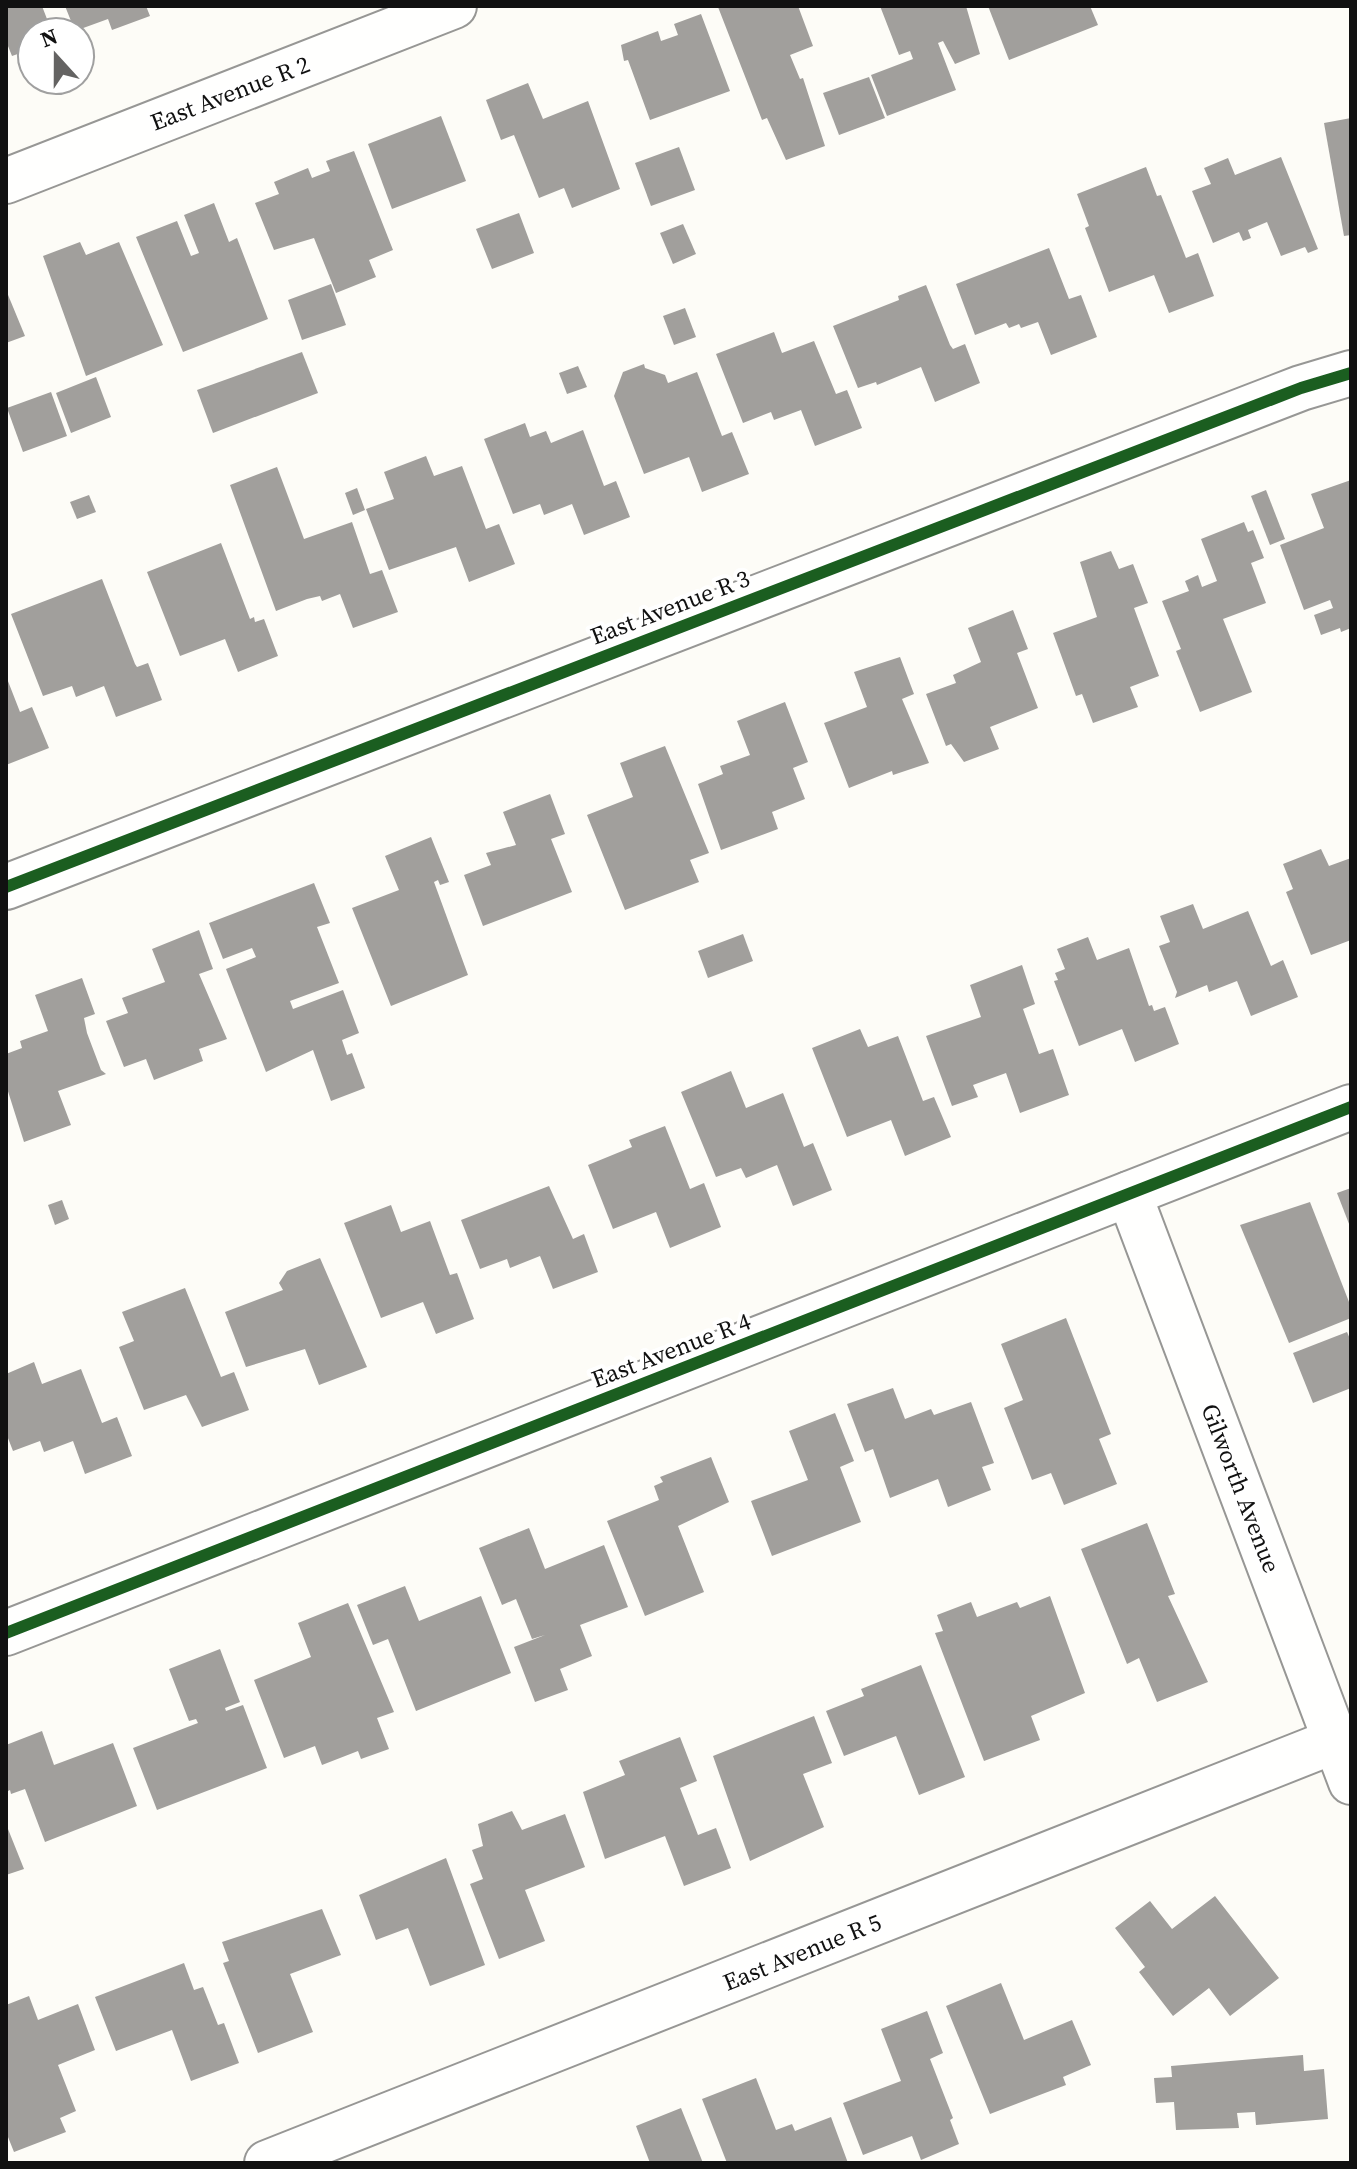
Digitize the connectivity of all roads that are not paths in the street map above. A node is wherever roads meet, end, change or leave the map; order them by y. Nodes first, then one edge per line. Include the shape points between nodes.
1 (454, 6) edge
2 (6, 181) edge
3 (1351, 373) edge
4 (6, 887) edge
5 (1351, 1107) edge
6 (1129, 1194) junction
7 (6, 1633) edge
8 (1337, 1740) junction
9 (1351, 1782) edge
10 (267, 2163) edge

1 - 2 street, East Avenue R 2
3 - 4 street, East Avenue R 3
5 - 6 street, East Avenue R 4
6 - 7 street, East Avenue R 4
6 - 8 street, Gilworth Avenue
8 - 9 street, Gilworth Avenue
8 - 10 street, East Avenue R 5

